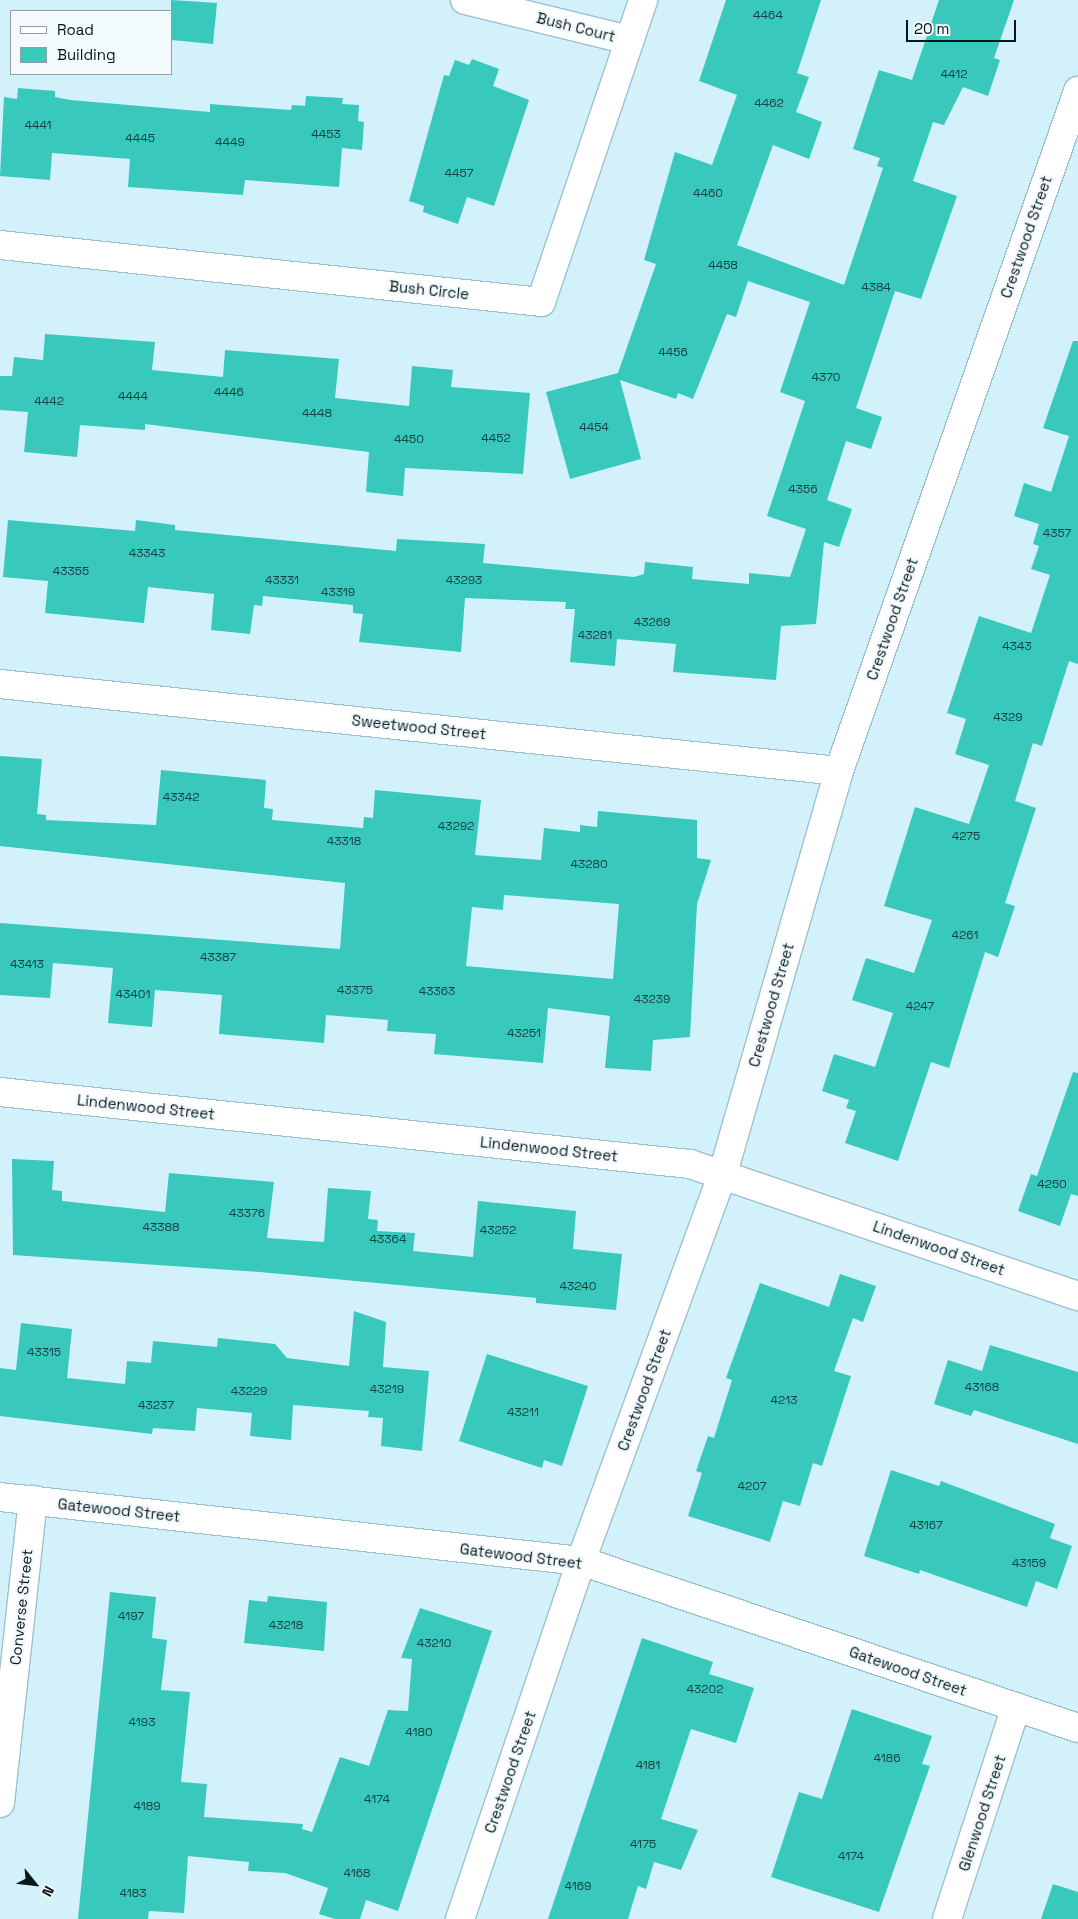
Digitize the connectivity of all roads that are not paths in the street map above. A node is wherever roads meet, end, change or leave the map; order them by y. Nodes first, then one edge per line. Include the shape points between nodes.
1 (465, 0) edge
2 (643, 0) edge
3 (629, 40) junction
4 (1078, 91) edge
5 (0, 245) edge
6 (0, 684) edge
7 (839, 770) junction
8 (0, 1092) edge
9 (723, 1173) junction
10 (1078, 1296) edge
11 (0, 1497) edge
12 (33, 1500) junction
13 (581, 1561) junction
14 (1016, 1707) junction
15 (1078, 1728) edge
16 (0, 1803) edge
17 (460, 1919) edge
18 (947, 1919) edge

1 - 3 street, Bush Court
2 - 3 street, Bush Circle
3 - 5 street, Bush Circle via 541,302
4 - 7 street, Crestwood Street
6 - 7 street, Sweetwood Street
7 - 9 street, Crestwood Street
8 - 9 street, Lindenwood Street via 680,1163
9 - 10 street, Lindenwood Street
9 - 13 street, Crestwood Street
11 - 12 street, Gatewood Street
12 - 13 street, Gatewood Street
12 - 16 street, Converse Street
13 - 14 street, Gatewood Street
13 - 17 street, Crestwood Street
14 - 15 street, Gatewood Street
14 - 18 street, Glenwood Street

